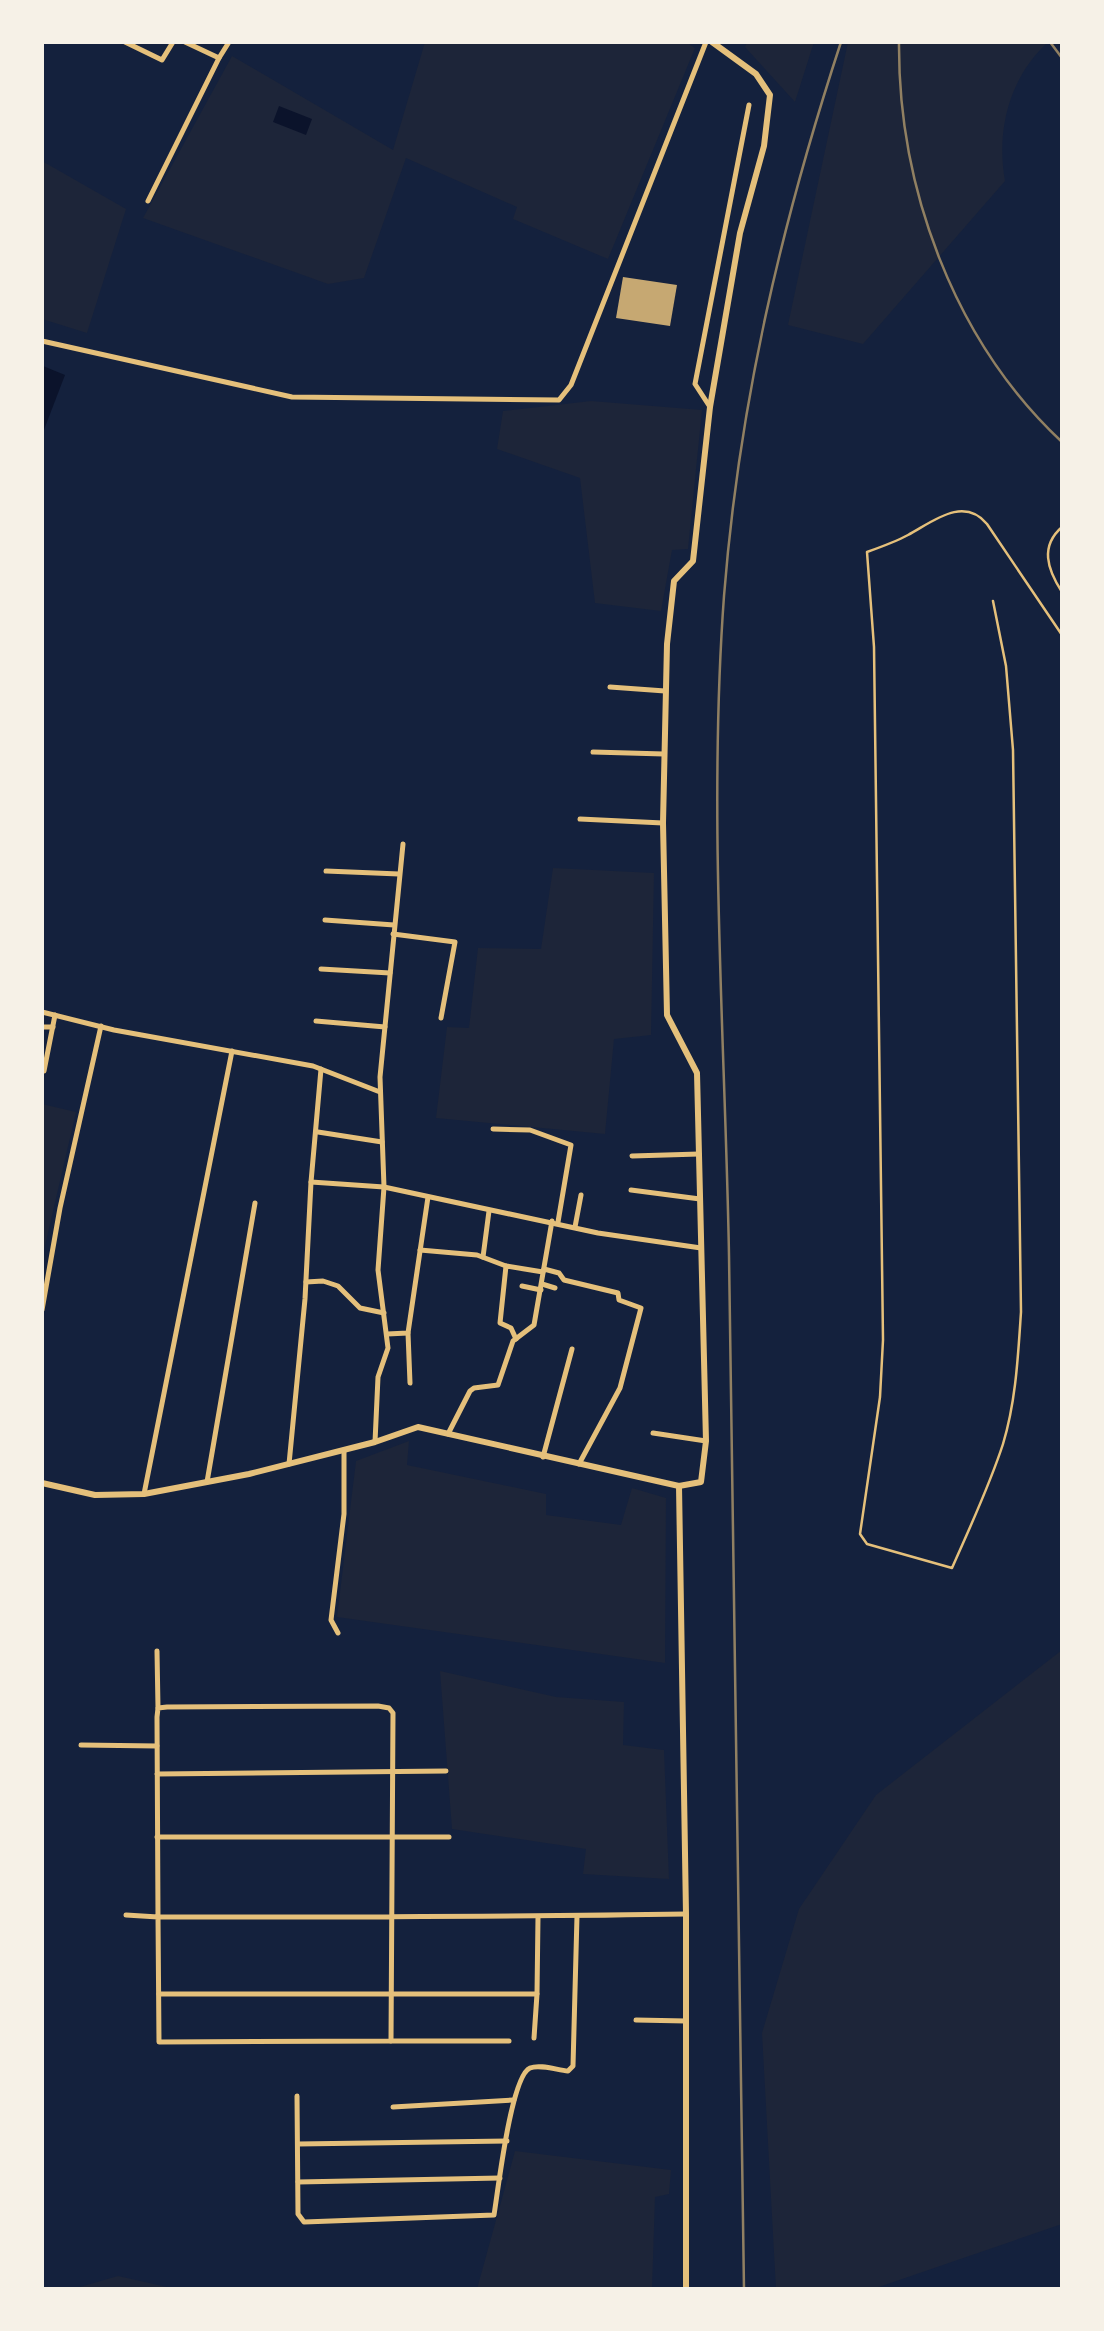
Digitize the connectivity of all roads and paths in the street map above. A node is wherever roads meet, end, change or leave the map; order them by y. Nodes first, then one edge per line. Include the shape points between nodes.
1 (125, 42) edge
2 (173, 42) edge
3 (186, 42) edge
4 (229, 42) edge
5 (706, 42) edge
6 (712, 42) edge
7 (219, 58) junction
8 (749, 105) dead end
9 (148, 201) dead end
10 (42, 341) edge
11 (710, 407) junction
12 (1062, 527) edge
13 (1062, 592) edge
14 (993, 601) dead end
15 (1062, 635) edge
16 (610, 687) dead end
17 (665, 691) junction
18 (593, 752) dead end
19 (664, 754) junction
20 (580, 820) dead end
21 (663, 823) junction
22 (402, 844) dead end
23 (326, 871) dead end
24 (399, 874) junction
25 (325, 920) dead end
26 (394, 925) junction
27 (393, 934) junction
28 (321, 969) dead end
29 (390, 973) junction
30 (42, 1012) edge
31 (55, 1015) junction
32 (441, 1018) dead end
33 (316, 1021) dead end
34 (101, 1026) junction
35 (42, 1027) edge
36 (52, 1027) junction
37 (385, 1027) junction
38 (232, 1051) junction
39 (321, 1069) junction
40 (44, 1071) dead end
41 (380, 1092) junction
42 (493, 1129) dead end
43 (318, 1132) junction
44 (382, 1142) junction
45 (699, 1154) junction
46 (632, 1156) dead end
47 (311, 1182) junction
48 (384, 1187) junction
49 (631, 1190) dead end
50 (581, 1195) dead end
51 (428, 1197) junction
52 (700, 1199) junction
53 (255, 1203) dead end
54 (489, 1211) junction
55 (555, 1222) junction
56 (575, 1227) junction
57 (701, 1248) junction
58 (420, 1250) junction
59 (483, 1256) junction
60 (506, 1266) junction
61 (544, 1270) junction
62 (306, 1282) junction
63 (522, 1286) dead end
64 (541, 1287) junction
65 (555, 1288) dead end
66 (42, 1310) edge
67 (384, 1313) junction
68 (408, 1333) junction
69 (387, 1334) junction
70 (516, 1339) junction
71 (572, 1349) dead end
72 (410, 1382) dead end
73 (653, 1433) dead end
74 (448, 1434) junction
75 (706, 1441) junction
76 (375, 1442) junction
77 (344, 1450) junction
78 (543, 1457) junction
79 (289, 1464) junction
80 (579, 1464) junction
81 (207, 1482) junction
82 (42, 1483) edge
83 (679, 1486) junction
84 (144, 1494) junction
85 (338, 1633) dead end
86 (157, 1651) dead end
87 (158, 1708) junction
88 (81, 1745) dead end
89 (157, 1746) junction
90 (446, 1770) dead end
91 (393, 1772) junction
92 (157, 1774) junction
93 (157, 1837) junction
94 (449, 1837) dead end
95 (393, 1839) junction
96 (686, 1914) junction
97 (126, 1915) dead end
98 (577, 1916) junction
99 (158, 1917) junction
100 (392, 1917) junction
101 (538, 1917) junction
102 (159, 1994) junction
103 (391, 1994) junction
104 (537, 1994) junction
105 (636, 2020) dead end
106 (686, 2021) junction
107 (534, 2038) dead end
108 (391, 2041) junction
109 (509, 2041) dead end
110 (297, 2096) dead end
111 (514, 2100) junction
112 (393, 2107) dead end
113 (507, 2141) junction
114 (298, 2144) junction
115 (500, 2178) junction
116 (298, 2182) junction
117 (686, 2289) edge

1 - 2 street via 162,60
3 - 7 street
4 - 7 street
5 - 10 street via 572,385 559,400 292,397
6 - 11 street via 756,74 770,94 764,146 740,233
7 - 9 street
8 - 11 street via 695,384
11 - 17 street via 693,561 674,581
12 - 13 lane via 1051,537 1046,554
14 - 15 lane via 1006,666 1013,750 1021,1311 1013,1395 1003,1442 952,1568 867,1544 860,1534 880,1397 883,1340 874,647 867,552 946,513 975,514
16 - 17 street
17 - 19 street
18 - 19 street
19 - 21 street
20 - 21 street
21 - 45 street via 667,1015 696,1073
22 - 24 street
23 - 24 street
24 - 26 street
25 - 26 street
26 - 27 street
27 - 29 street
27 - 32 street via 455,942
28 - 29 street
29 - 37 street
30 - 31 street
31 - 34 street
31 - 36 street
33 - 37 street
34 - 38 street
34 - 66 street
35 - 36 street
36 - 40 street
37 - 41 street
38 - 39 street
38 - 84 street
39 - 41 street
39 - 43 street
41 - 44 street
42 - 55 street via 530,1130 571,1145
43 - 44 street
43 - 47 street
44 - 48 street
45 - 46 street
45 - 52 street
47 - 48 street
47 - 62 street
48 - 51 street
48 - 67 street via 378,1270
49 - 52 street
50 - 56 street
51 - 54 street
51 - 58 street
52 - 57 street
53 - 81 street
54 - 55 street
54 - 59 street
55 - 56 street
55 - 61 street
56 - 57 street
57 - 75 street
58 - 59 street
58 - 68 street
59 - 60 street
60 - 61 street
60 - 70 street via 500,1323 511,1328
61 - 64 street
61 - 80 street via 559,1273 564,1280 618,1293 619,1300 640,1308 621,1388
62 - 67 street via 338,1286 360,1308
62 - 79 street
63 - 64 street
64 - 65 street
64 - 70 street via 534,1325
67 - 69 street
68 - 69 street
68 - 72 street
69 - 76 street via 388,1348 378,1377
70 - 74 street via 498,1385 470,1391
71 - 78 street
73 - 75 street
74 - 76 street via 418,1427
74 - 78 street
75 - 83 street via 701,1482
76 - 77 street
77 - 79 street
77 - 85 street via 344,1505 331,1620
78 - 80 street
79 - 81 street
80 - 83 street
81 - 84 street
82 - 84 street via 95,1495
83 - 96 street
86 - 87 street
87 - 89 street
87 - 91 street via 389,1708 393,1713
88 - 89 street
89 - 92 street
90 - 91 street
91 - 92 street
91 - 95 street
92 - 93 street
93 - 95 street
93 - 99 street
94 - 95 street
95 - 100 street
96 - 98 street
96 - 106 street
97 - 99 street
98 - 101 street
98 - 111 street via 573,2066 568,2071 531,2068 523,2073
99 - 100 street
99 - 102 street
100 - 101 street
100 - 103 street
101 - 104 street
102 - 103 street
102 - 108 street via 159,2042
103 - 104 street
103 - 108 street
104 - 107 street
105 - 106 street
106 - 117 street
108 - 109 street
110 - 114 street
111 - 112 street
111 - 113 street
113 - 114 street
113 - 115 street
114 - 116 street
115 - 116 street
115 - 116 street via 494,2215 304,2222 298,2214

